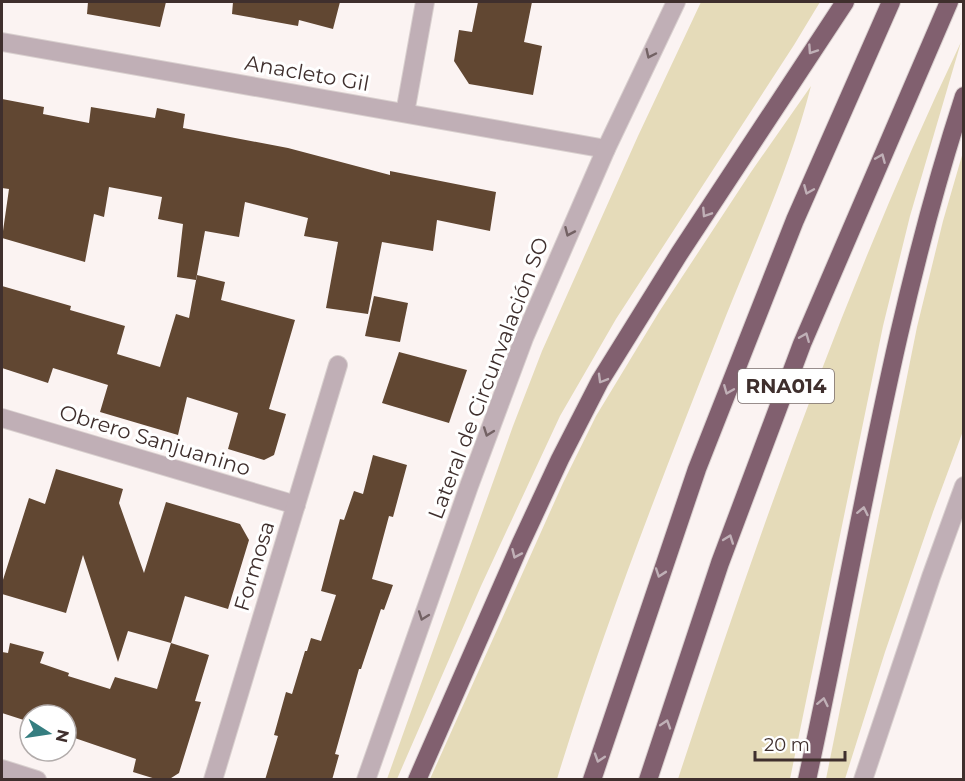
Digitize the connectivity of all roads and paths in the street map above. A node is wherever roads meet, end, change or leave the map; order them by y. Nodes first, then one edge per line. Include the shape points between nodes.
1 (425, 2) edge
2 (676, 2) edge
3 (845, 2) edge
4 (891, 2) edge
5 (949, 2) edge
6 (2, 42) edge
7 (963, 96) edge
8 (405, 113) junction
9 (606, 148) junction
10 (338, 365) dead end
11 (2, 417) edge
12 (963, 486) edge
13 (296, 505) junction
14 (2, 769) edge
15 (37, 780) edge
16 (213, 780) edge
17 (366, 780) edge
18 (417, 780) edge
19 (592, 780) edge
20 (648, 780) edge
21 (807, 780) edge
22 (863, 780) edge

1 - 8 street
2 -> 9 street, Lateral de Circunvalación SO
3 -> 18 highway via 600,381 520,545
4 -> 19 highway, RNA014 via 795,220 697,469
20 -> 5 highway, RNA014 via 720,563 802,344
6 - 8 street, Anacleto Gil
21 -> 7 highway via 903,315
8 - 9 street, Anacleto Gil
9 -> 17 street, Lateral de Circunvalación SO via 499,403
10 - 13 street, Formosa
11 - 13 street, Obrero Sanjuanino
12 - 22 street
13 - 16 street, Formosa
14 - 15 street

